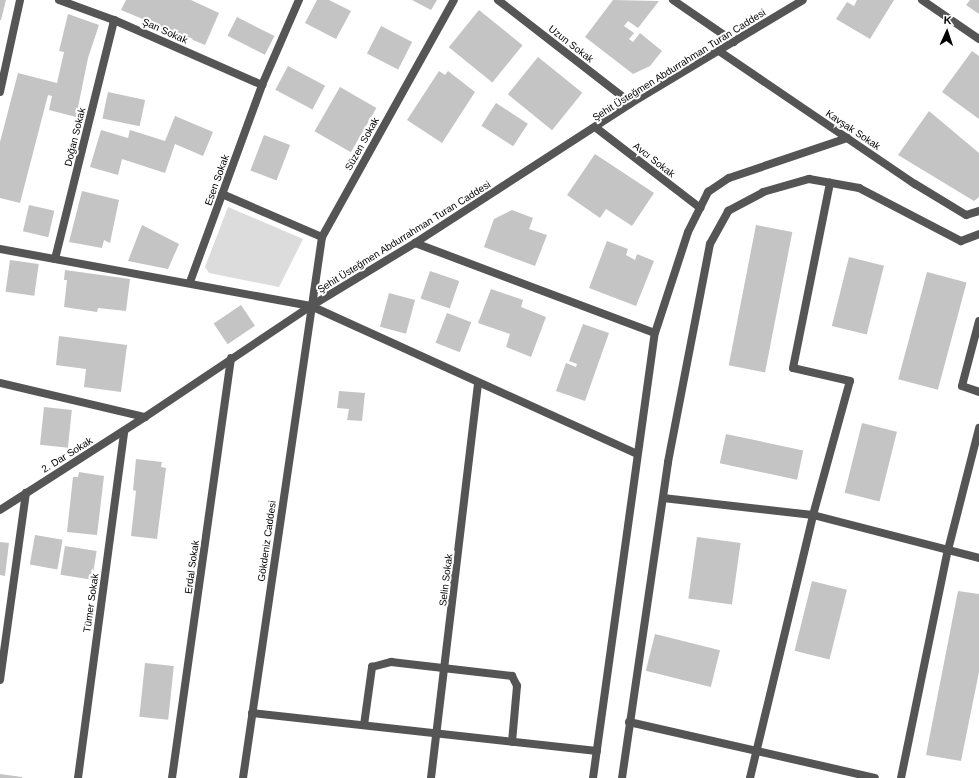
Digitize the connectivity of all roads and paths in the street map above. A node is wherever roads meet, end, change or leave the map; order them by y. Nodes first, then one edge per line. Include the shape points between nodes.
1 (20, 0) edge
2 (59, 0) edge
3 (299, 0) edge
4 (454, 0) edge
5 (498, 0) edge
6 (673, 0) edge
7 (803, 0) edge
8 (922, 0) edge
9 (114, 20) junction
10 (979, 39) edge
11 (734, 42) junction
12 (719, 51) junction
13 (262, 84) junction
14 (0, 92) edge
15 (631, 104) junction
16 (595, 127) junction
17 (847, 138) junction
18 (830, 183) junction
19 (222, 194) junction
20 (700, 208) junction
21 (979, 211) edge
22 (979, 234) edge
23 (322, 237) junction
24 (415, 243) junction
25 (0, 249) edge
26 (55, 259) junction
27 (190, 282) junction
28 (310, 306) junction
29 (979, 321) edge
30 (654, 333) junction
31 (232, 358) junction
32 (0, 383) edge
33 (478, 384) junction
34 (979, 392) edge
35 (145, 417) junction
36 (979, 428) edge
37 (124, 431) junction
38 (637, 454) junction
39 (26, 493) junction
40 (663, 498) junction
41 (0, 510) edge
42 (813, 514) junction
43 (948, 550) junction
44 (979, 558) edge
45 (445, 668) junction
46 (0, 680) edge
47 (252, 713) junction
48 (629, 722) junction
49 (364, 725) junction
50 (437, 734) junction
51 (512, 742) junction
52 (757, 749) junction
53 (597, 751) junction
54 (78, 778) edge
55 (172, 778) edge
56 (243, 778) edge
57 (431, 778) edge
58 (593, 778) edge
59 (622, 778) edge
60 (750, 778) edge
61 (875, 778) edge
62 (901, 778) edge

1 - 14 street
2 - 9 street, Şan Sokak
3 - 13 street, Esen Sokak
4 - 23 street, Süzen Sokak
5 - 15 street, Uzun Sokak
6 - 11 street
7 - 11 street, Şehit Üsteğmen Abdurrahman Turan Caddesi
8 - 10 street
9 - 13 street, Şan Sokak
9 - 26 street, Doğan Sokak
11 - 12 street, Şehit Üsteğmen Abdurrahman Turan Caddesi
12 - 15 street, Şehit Üsteğmen Abdurrahman Turan Caddesi
12 - 17 street, Kavşak Sokak
13 - 19 street, Esen Sokak
15 - 16 street, Şehit Üsteğmen Abdurrahman Turan Caddesi
16 - 20 street, Avcı Sokak
16 - 24 street, Şehit Üsteğmen Abdurrahman Turan Caddesi
17 - 20 street via 729,178 708,192
17 - 21 street, Kavşak Sokak via 966,215
18 - 22 street via 859,188 961,241
18 - 40 street via 809,179 763,192 728,211 710,244
18 - 42 street via 793,368 850,381
19 - 23 street
19 - 27 street, Esen Sokak
20 - 30 street via 688,232
23 - 28 street, Süzen Sokak
24 - 28 street, Şehit Üsteğmen Abdurrahman Turan Caddesi
24 - 30 street
25 - 26 street
26 - 27 street
27 - 28 street
28 - 31 street, Şehit Üsteğmen Abdurrahman Turan Caddesi
28 - 33 street
28 - 47 street, Gökdeniz Caddesi
29 - 34 street via 962,386
30 - 38 street
31 - 35 street, Şehit Üsteğmen Abdurrahman Turan Caddesi
31 - 55 street, Erdal Sokak
32 - 35 street
33 - 38 street
33 - 45 street, Selin Sokak
35 - 37 street, 2. Dar Sokak
36 - 43 street
37 - 39 street, 2. Dar Sokak
37 - 54 street, Tümer Sokak
38 - 53 street
39 - 41 street, 2. Dar Sokak
39 - 46 street
40 - 42 street
40 - 48 street
42 - 43 street
42 - 52 street
43 - 44 street
43 - 62 street
45 - 49 street via 392,662 372,667
45 - 50 street, Selin Sokak
45 - 51 street via 512,676 517,686
47 - 49 street
47 - 56 street, Gökdeniz Caddesi
48 - 52 street
48 - 59 street
49 - 50 street
50 - 51 street
50 - 57 street, Selin Sokak
51 - 53 street
52 - 60 street
52 - 61 street
53 - 58 street

